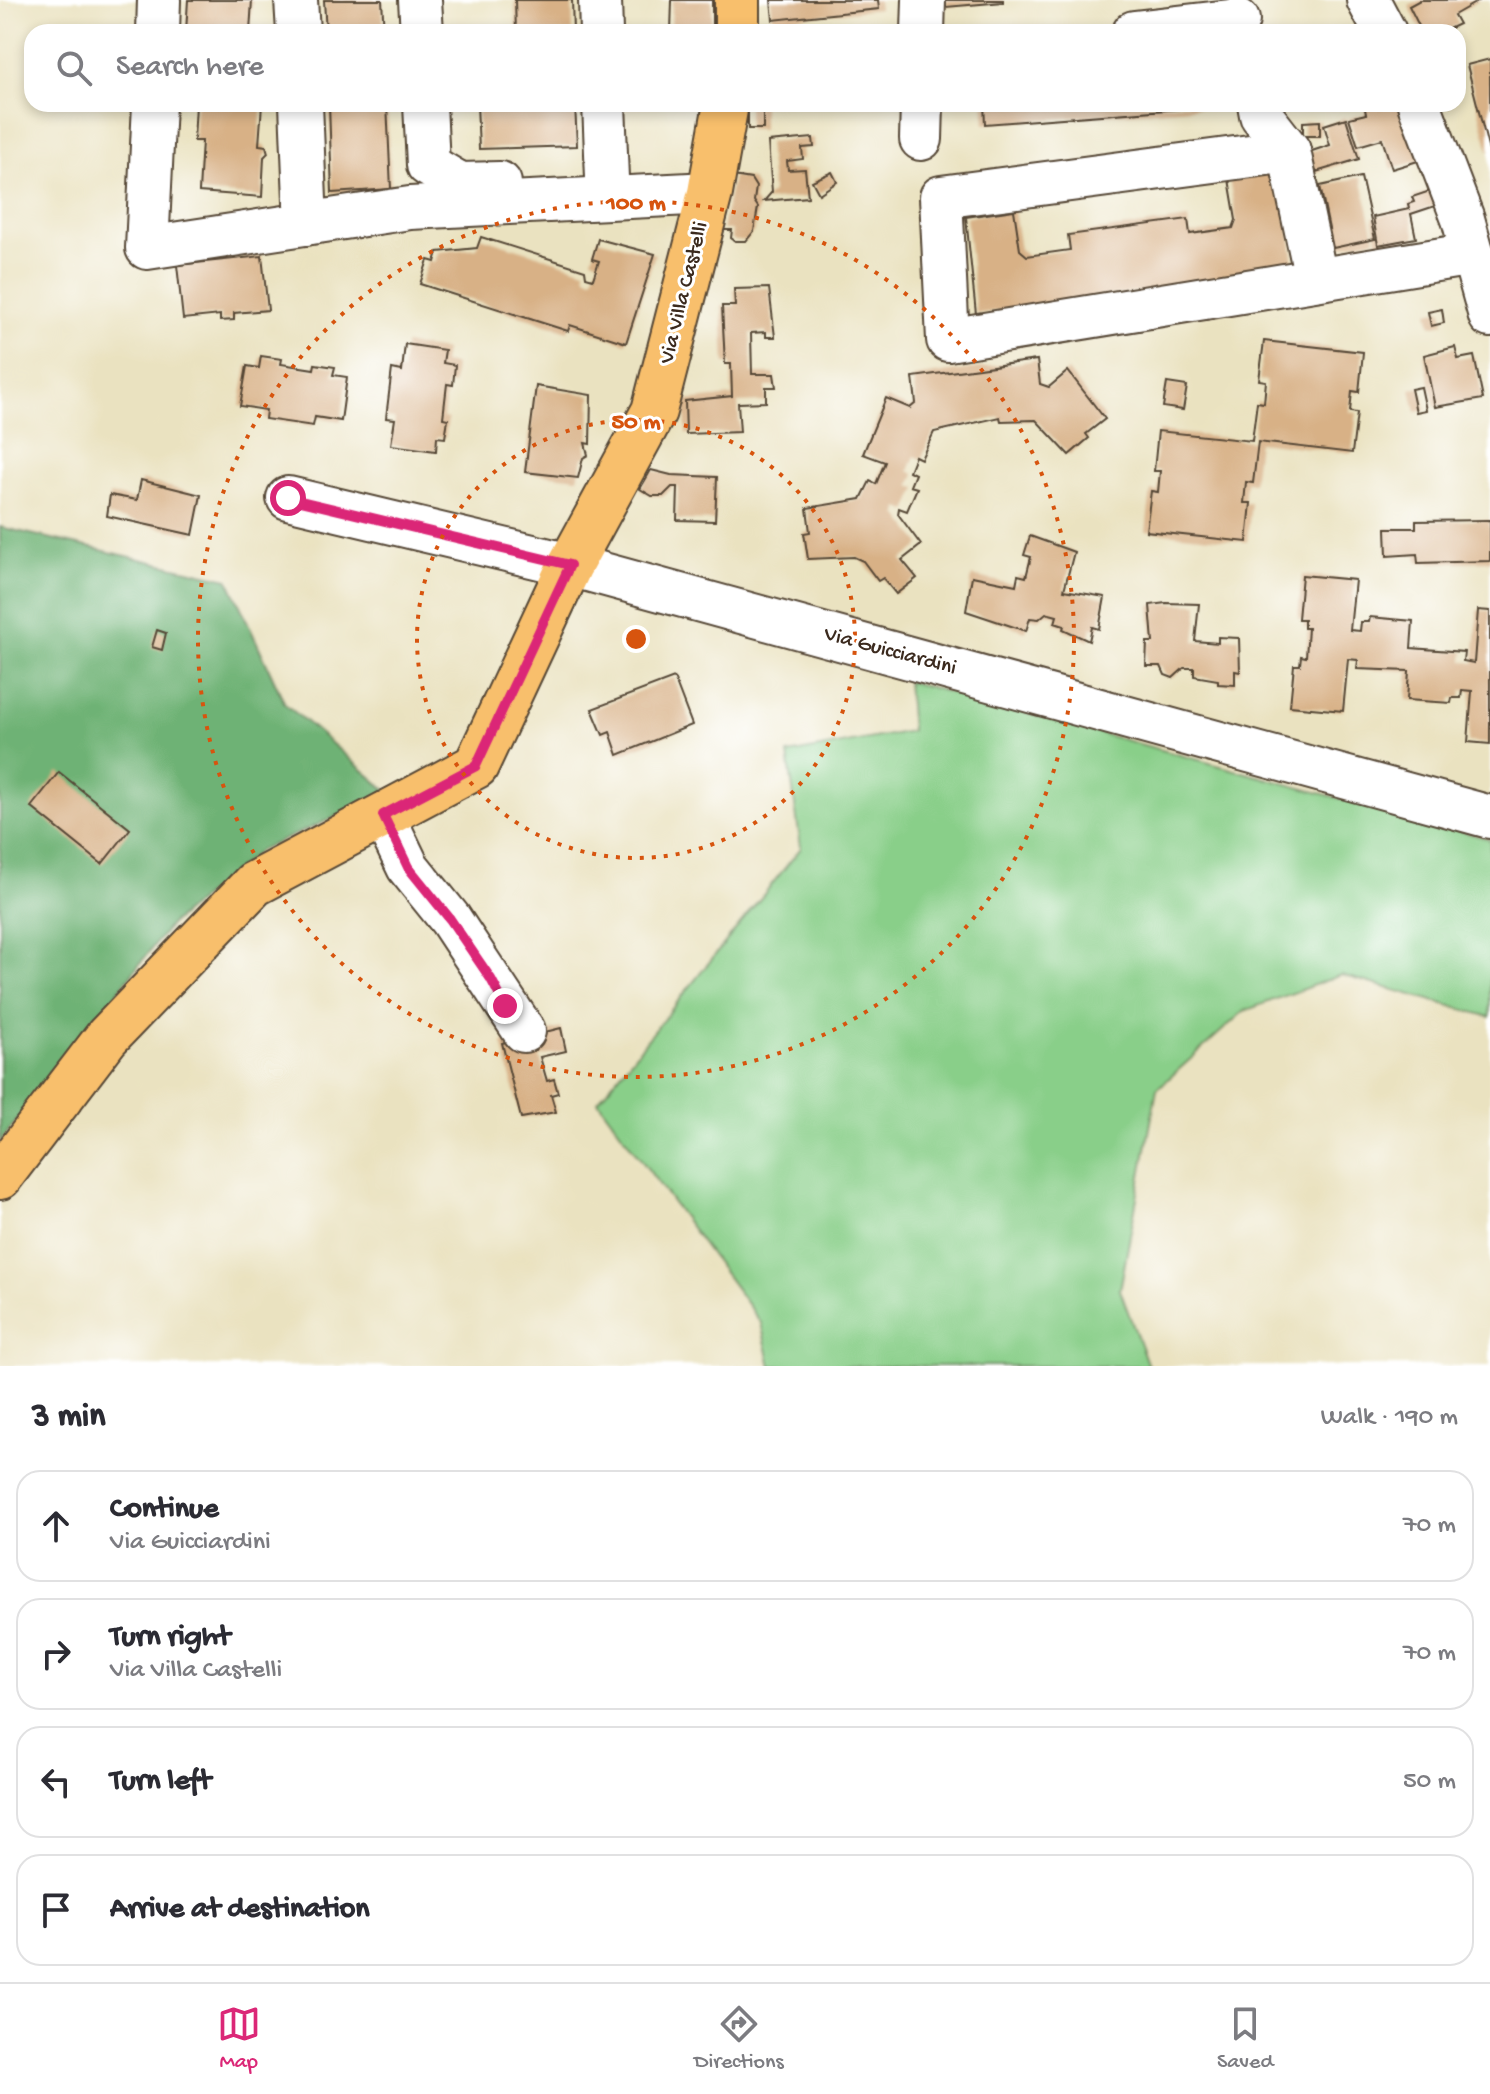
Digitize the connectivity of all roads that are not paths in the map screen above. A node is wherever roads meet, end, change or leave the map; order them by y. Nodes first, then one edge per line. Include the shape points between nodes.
1 (159, 0) edge
2 (296, 0) edge
3 (420, 0) edge
4 (600, 0) edge
5 (737, 0) edge
6 (924, 0) edge
7 (1368, 0) edge
8 (1238, 17) edge
9 (158, 24) edge
10 (298, 24) edge
11 (422, 24) edge
12 (601, 24) edge
13 (737, 24) edge
14 (923, 24) edge
15 (1189, 24) edge
16 (1381, 24) edge
17 (154, 112) edge
18 (301, 112) edge
19 (425, 112) edge
20 (604, 112) edge
21 (724, 112) edge
22 (1260, 112) edge
23 (1423, 112) edge
24 (1289, 151) junction
25 (607, 178) junction
26 (711, 183) junction
27 (306, 224) junction
28 (1475, 228) edge
29 (1316, 278) junction
30 (1490, 316) edge
31 (288, 498) dead end
32 (570, 565) junction
33 (383, 815) junction
34 (1490, 817) edge
35 (524, 1031) dead end
36 (0, 1177) edge

1 - 9 street
2 - 10 street
3 - 11 street
4 - 12 street
5 - 13 main road
6 - 14 street
7 - 16 street
8 - 15 street
17 - 27 street via 147,248
18 - 27 street
19 - 25 street via 428,165 460,184
20 - 25 street
21 - 26 main road, Via Villa Castelli
22 - 24 street
23 - 28 street
24 - 29 street
24 - 29 street via 941,197 948,340
25 - 26 street
26 - 27 street via 410,208
26 - 32 main road, Via Villa Castelli via 654,411
28 - 29 street
28 - 30 street
31 - 32 street, Via Guicciardini
32 - 33 main road, Via Villa Castelli via 476,766
32 - 34 street, Via Guicciardini
33 - 35 street via 408,867 450,919
33 - 36 main road, Via Villa Castelli via 254,884 107,1037

